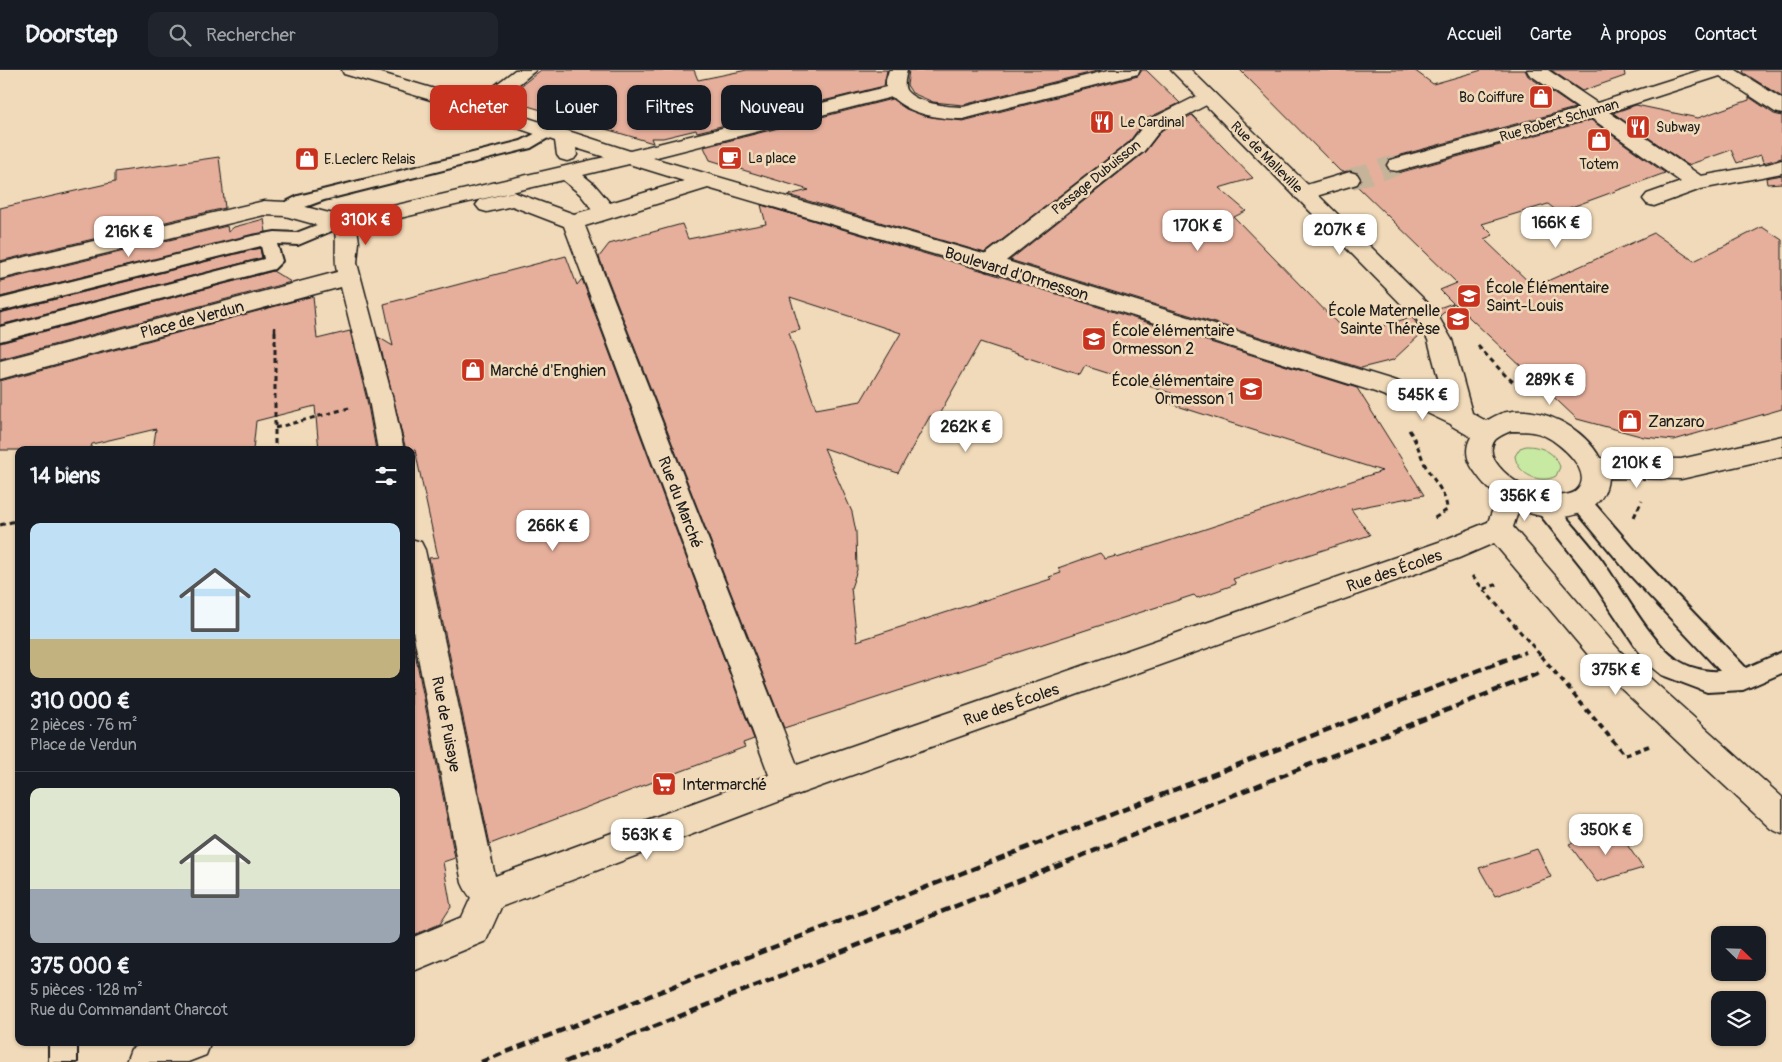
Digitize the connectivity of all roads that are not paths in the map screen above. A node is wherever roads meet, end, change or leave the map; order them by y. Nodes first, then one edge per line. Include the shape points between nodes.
1 (351, 70) edge
2 (527, 70) edge
3 (898, 70) edge
4 (1131, 70) edge
5 (1180, 70) edge
6 (1536, 70) edge
7 (1722, 70) edge
8 (508, 85) edge
9 (896, 90) junction
10 (430, 94) edge
11 (1207, 97) junction
12 (1782, 108) edge
13 (1593, 111) junction
14 (527, 126) edge
15 (556, 136) junction
16 (700, 140) junction
17 (629, 158) junction
18 (1397, 165) tunnel mouth
19 (1779, 171) edge
20 (567, 172) junction
21 (1350, 178) tunnel mouth
22 (699, 179) junction
23 (1697, 183) junction
24 (511, 192) junction
25 (1302, 192) junction
26 (1654, 199) dead end
27 (286, 208) junction
28 (606, 212) junction
29 (573, 222) junction
30 (342, 230) junction
31 (267, 239) junction
32 (989, 263) junction
33 (0, 271) edge
34 (350, 276) junction
35 (0, 305) edge
36 (0, 334) edge
37 (0, 370) edge
38 (1461, 419) junction
39 (1485, 434) junction
40 (390, 446) edge
41 (1782, 446) edge
42 (1593, 468) junction
43 (1511, 494) junction
44 (1580, 501) junction
45 (1545, 506) junction
46 (1499, 529) junction
47 (415, 570) edge
48 (1782, 662) edge
49 (1743, 680) junction
50 (788, 783) junction
51 (1782, 818) edge
52 (490, 894) junction
53 (415, 953) edge
54 (64, 1046) edge
55 (183, 1046) edge
56 (63, 1062) edge
57 (144, 1062) edge

1 - 10 street
2 - 8 street
3 - 9 street via 894,80
4 - 9 street via 962,113 942,113 920,107
5 - 11 street, Rue de Malleville
6 - 13 street
7 - 12 street
7 - 13 street, Rue Robert Schuman
9 - 16 street
11 - 25 street, Rue de Malleville
11 - 32 street, Passage Dubuisson via 1154,125 1137,147
13 - 18 street, Rue Robert Schuman
13 - 23 street
14 - 15 street
15 - 17 street
15 - 20 street
15 - 27 lane via 322,195
16 - 17 street
16 - 22 street via 690,160
17 - 20 street, Boulevard d'Ormesson
17 - 22 street, Boulevard d'Ormesson
19 - 23 street
20 - 24 street
20 - 28 street via 587,188
21 - 25 street
22 - 28 street
22 - 32 street, Boulevard d'Ormesson
23 - 26 street
24 - 29 street
24 - 30 street
25 - 38 street, Rue de Malleville via 1426,315 1440,340
27 - 30 street
27 - 33 street via 264,208
28 - 29 street
29 - 50 street, Rue du Marché
30 - 31 lane via 298,239
30 - 34 street
31 - 35 lane
31 - 36 lane via 272,261 268,265
32 - 38 street, Boulevard d'Ormesson via 1384,386
34 - 37 street, Place de Verdun
34 - 40 street
38 - 39 street
39 - 42 street via 1494,425 1508,421 1543,424 1575,442 1587,454
39 - 43 street via 1480,444 1480,457 1486,470
41 - 42 street via 1681,469
42 - 44 street via 1595,481 1591,492
43 - 45 street
43 - 46 street
44 - 45 street via 1565,506
44 - 49 lane via 1637,568
45 - 49 lane via 1593,565 1660,660 1670,668 1707,682
46 - 50 street, Rue des Écoles via 1440,554
46 - 51 street via 1610,660
47 - 52 street, Rue de Puisaye via 479,883
48 - 49 lane
50 - 52 street, Rue des Écoles
52 - 53 street via 474,930
54 - 56 lane
55 - 57 street

